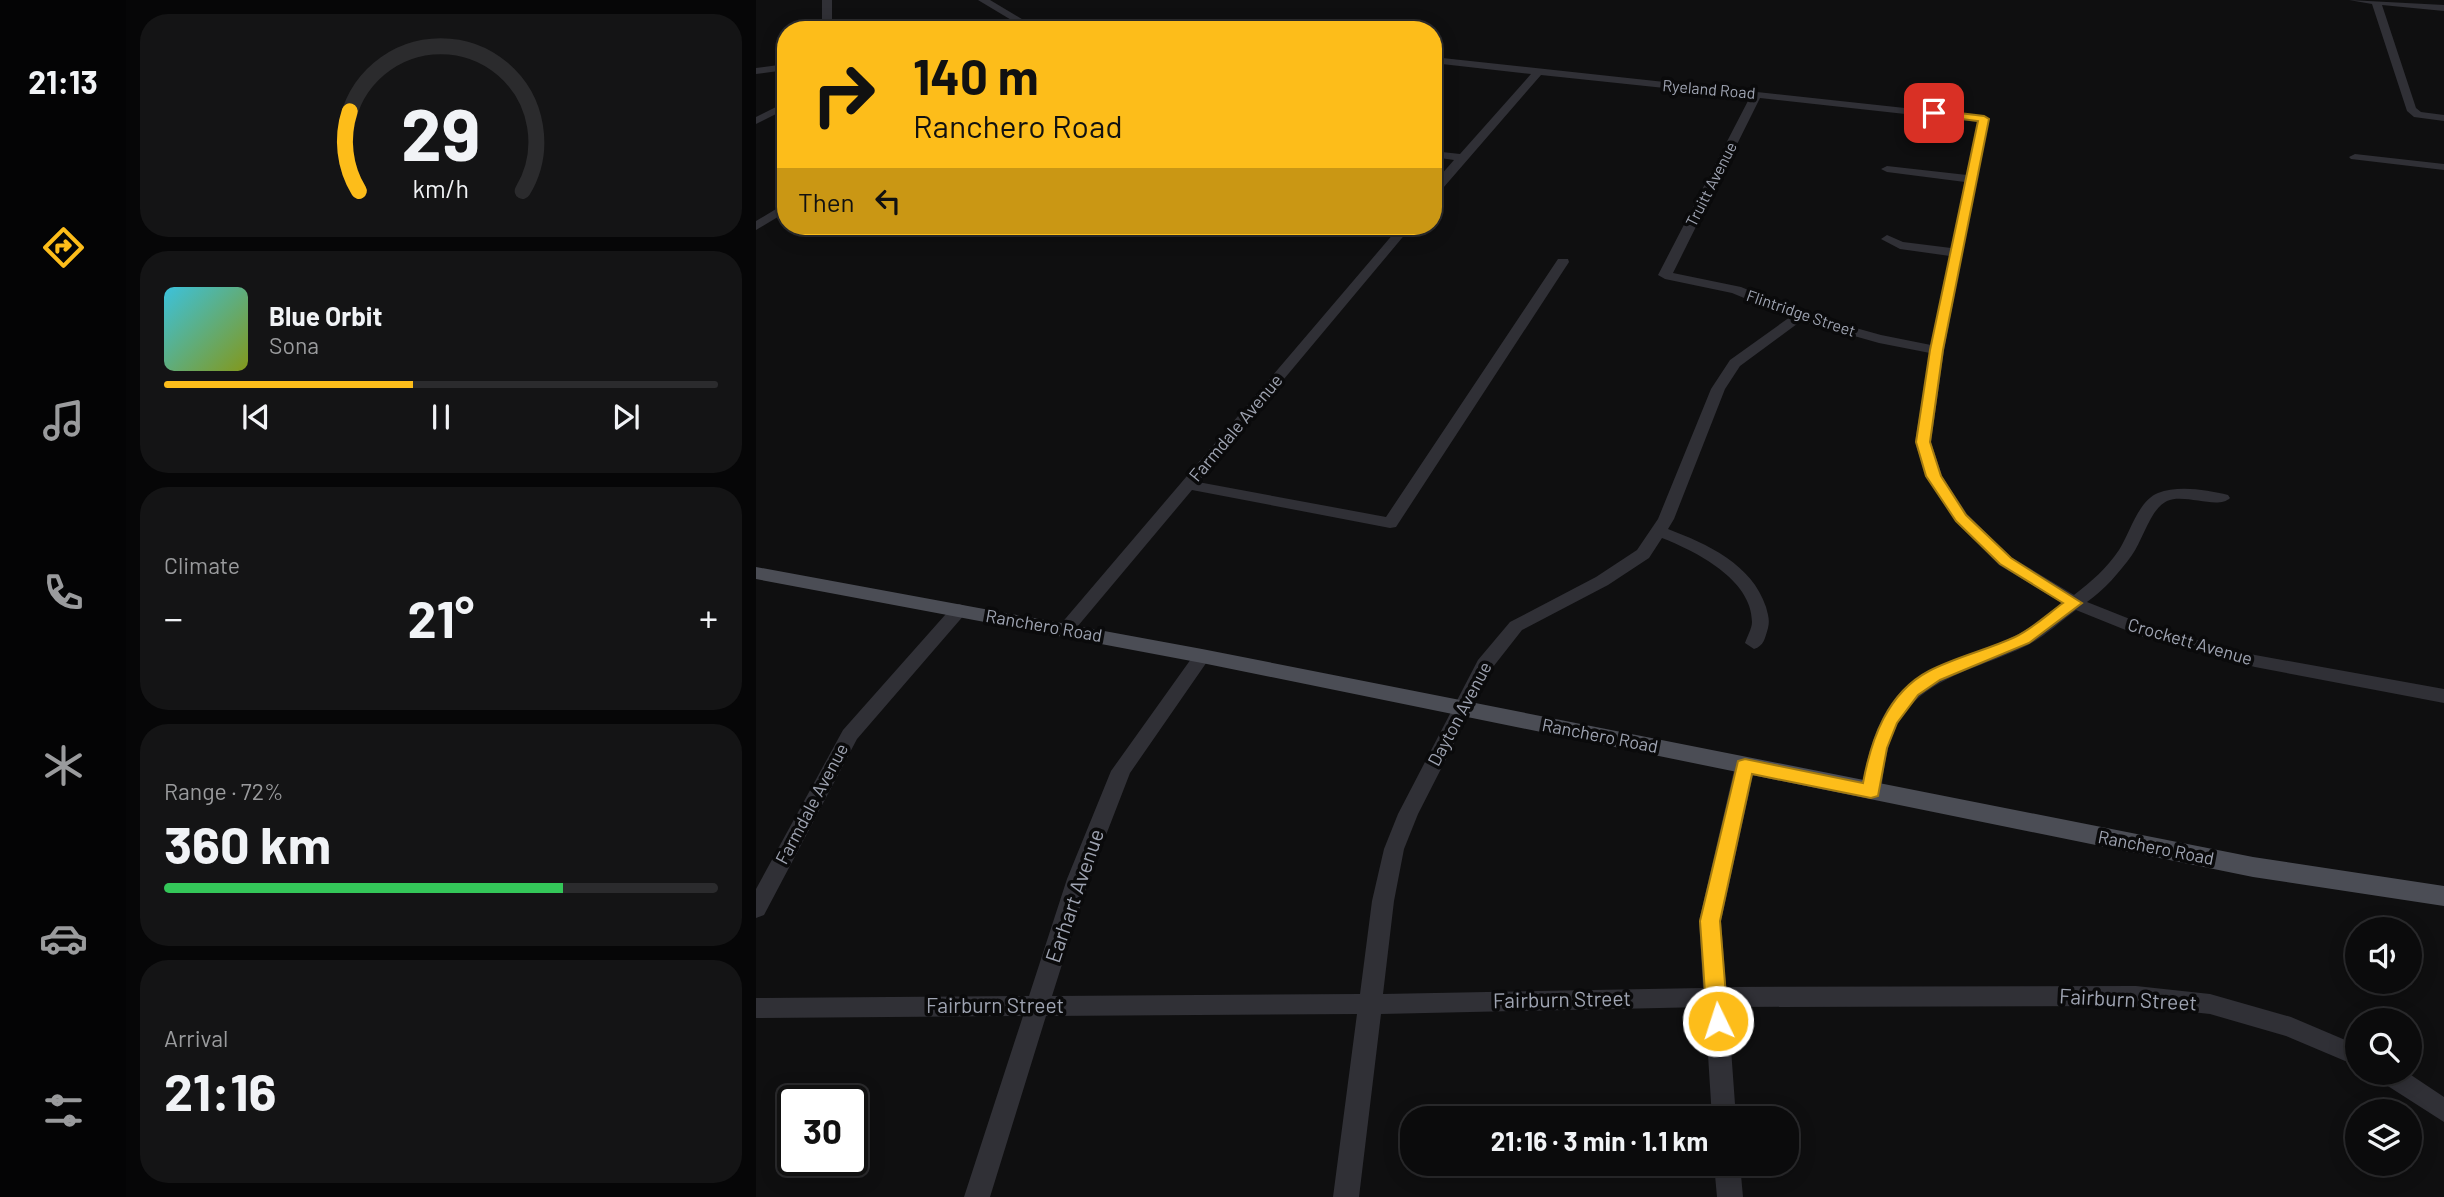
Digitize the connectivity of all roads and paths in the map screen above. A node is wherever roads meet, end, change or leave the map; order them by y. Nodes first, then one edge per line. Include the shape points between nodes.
1 (827, 0) edge
2 (983, 0) edge
3 (2354, 0) edge
4 (2376, 2) junction
5 (2444, 8) edge
6 (827, 21) edge
7 (1019, 21) edge
8 (1442, 61) edge
9 (777, 68) edge
10 (756, 71) edge
11 (1538, 72) junction
12 (1757, 93) junction
13 (777, 110) edge
14 (2444, 118) edge
15 (1984, 119) joint
16 (756, 121) edge
17 (1442, 155) edge
18 (2355, 157) dead end
19 (1462, 158) junction
20 (2444, 167) edge
21 (1887, 169) dead end
22 (1972, 179) junction
23 (1442, 181) edge
24 (777, 213) edge
25 (756, 226) edge
26 (1398, 235) edge
27 (1887, 239) dead end
28 (1956, 253) junction
29 (1563, 262) dead end
30 (1665, 275) joint
31 (1800, 316) junction
32 (1937, 350) junction
33 (1188, 485) junction
34 (2222, 498) dead end
35 (1658, 531) junction
36 (756, 573) edge
37 (2074, 603) junction
38 (959, 610) junction
39 (1066, 629) junction
40 (1754, 643) dead end
41 (1202, 656) junction
42 (2444, 696) edge
43 (1462, 709) junction
44 (1745, 766) junction
45 (1871, 792) junction
46 (2444, 896) edge
47 (756, 909) edge
48 (1716, 997) junction
49 (1369, 1004) junction
50 (1038, 1006) junction
51 (756, 1008) edge
52 (2345, 1051) edge
53 (2406, 1085) edge
54 (1723, 1106) edge
55 (2444, 1111) edge
56 (1728, 1176) edge
57 (977, 1197) edge
58 (1346, 1197) edge
59 (1730, 1197) edge

1 - 6 street
2 - 7 street
3 - 4 street
4 - 5 street
4 - 14 street via 2411,109 2418,115
8 - 11 street, Ryeland Road
9 - 10 street
11 - 12 street, Ryeland Road
11 - 19 street
12 - 15 street, Ryeland Road
12 - 30 street, Truitt Avenue
13 - 16 street
15 - 22 street, Crockett Avenue
17 - 19 street
18 - 20 street
19 - 23 street
21 - 22 street
22 - 28 street, Crockett Avenue
24 - 25 street
26 - 33 street, Farmdale Avenue
27 - 28 street
28 - 32 street, Crockett Avenue
29 - 33 street via 1390,523
30 - 31 street, Flintridge Street via 1736,290
31 - 32 street, Flintridge Street
31 - 35 street, Dayton Avenue via 1735,363 1718,389
32 - 37 street, Crockett Avenue via 1923,442 1934,476 1961,517 2005,561
33 - 39 street, Farmdale Avenue
34 - 37 street via 2162,497 2106,577
35 - 40 street via 1699,547 1730,568 1753,595 1761,622
35 - 43 street, Dayton Avenue via 1643,554 1516,626 1485,664
36 - 38 main road, Ranchero Road
37 - 42 street, Crockett Avenue via 2175,642
37 - 45 street via 2023,640 1934,676 1912,691 1890,721 1878,748
38 - 39 main road, Ranchero Road
38 - 47 street, Farmdale Avenue via 850,735
39 - 41 main road, Ranchero Road
41 - 43 main road, Ranchero Road
41 - 50 street, Earhart Avenue via 1121,771 1078,879
43 - 44 main road, Ranchero Road
43 - 49 street, Dayton Avenue via 1394,849
44 - 45 main road, Ranchero Road
44 - 48 street via 1710,921
45 - 46 main road, Ranchero Road via 2253,867
48 - 49 street, Fairburn Street
48 - 52 street, Fairburn Street via 2173,998 2291,1027
48 - 54 street
49 - 50 street, Fairburn Street
49 - 58 street, Dayton Avenue
50 - 51 street, Fairburn Street
50 - 57 street, Earhart Avenue
53 - 55 street
56 - 59 street

